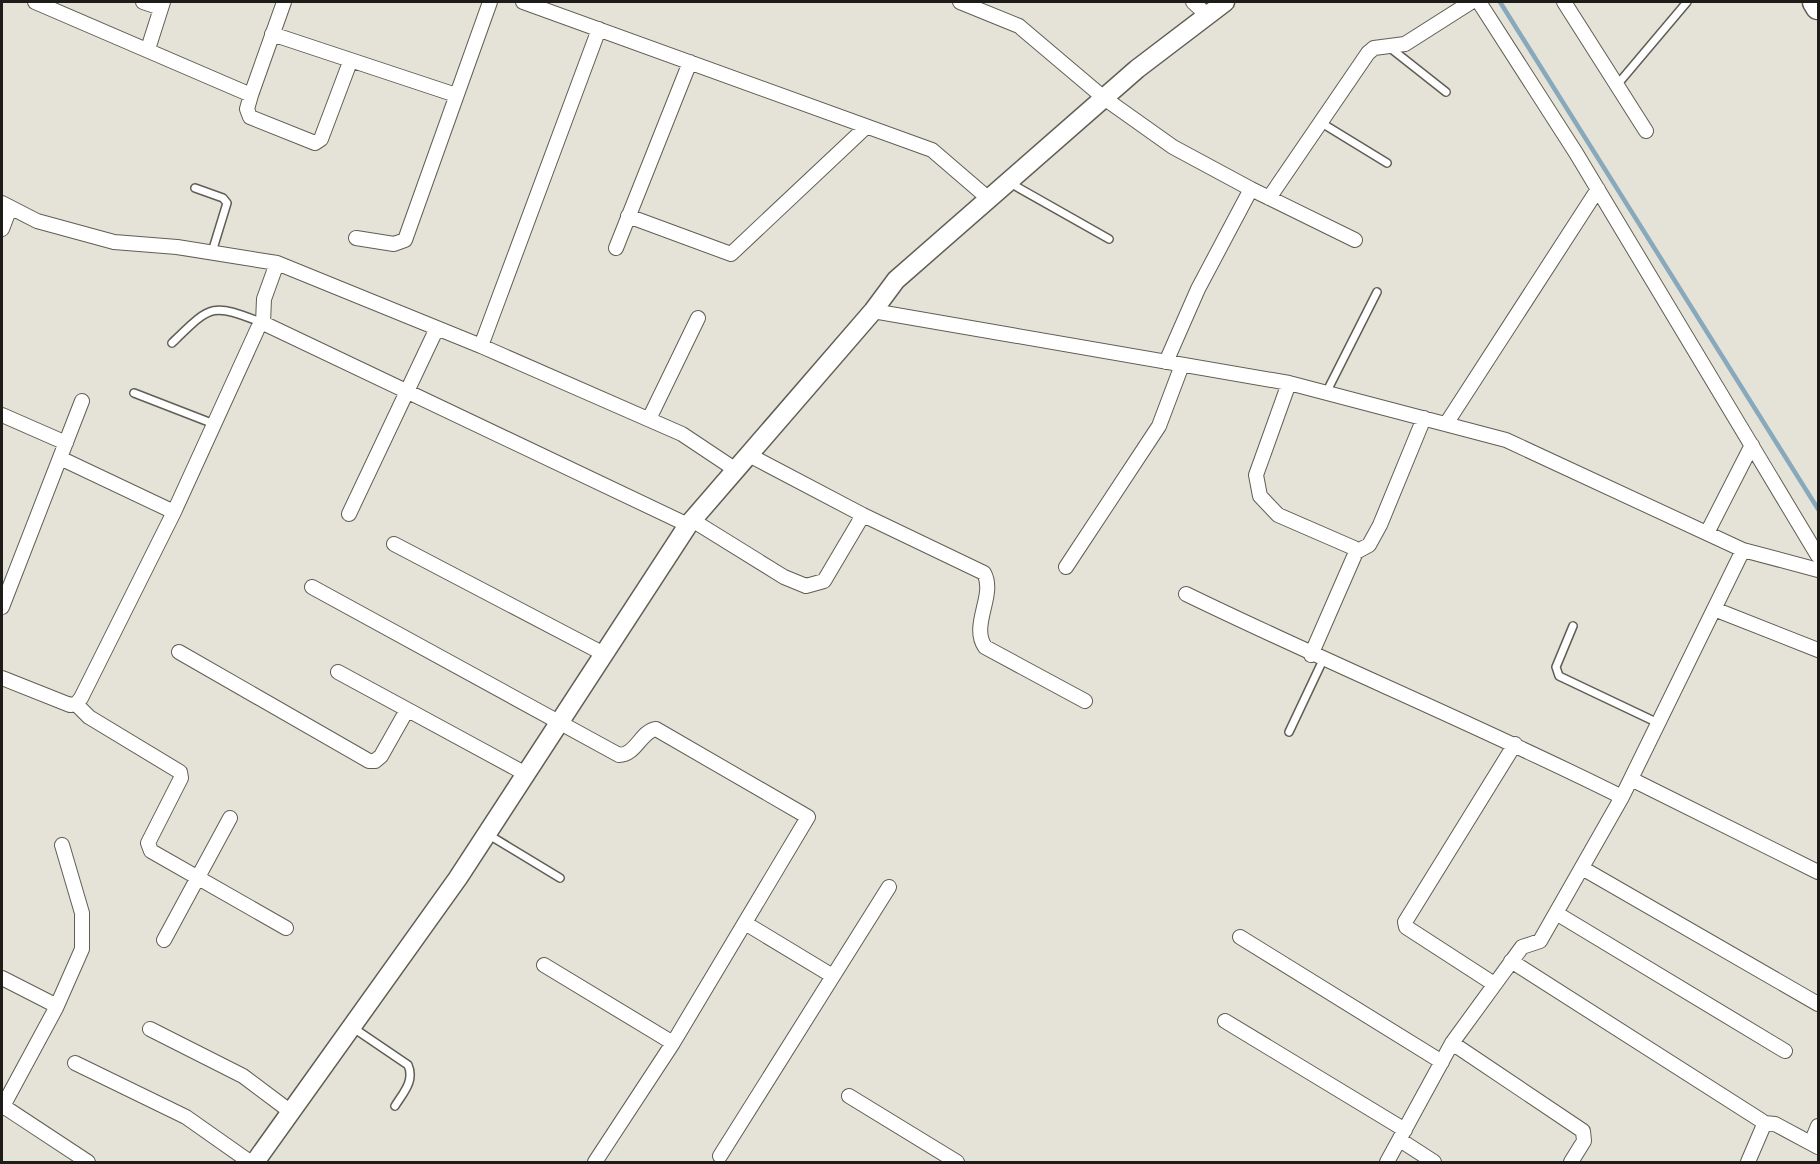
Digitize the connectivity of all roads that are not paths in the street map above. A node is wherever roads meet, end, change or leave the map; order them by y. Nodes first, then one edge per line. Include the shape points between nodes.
1 (35, 2) edge
2 (143, 2) edge
3 (284, 2) edge
4 (490, 2) edge
5 (523, 2) edge
6 (960, 2) edge
7 (1193, 2) edge
8 (1225, 2) edge
9 (1471, 2) edge
10 (1479, 2) edge
11 (1564, 2) edge
12 (1687, 2) edge
13 (1815, 2) edge
14 (162, 5) edge
15 (58, 6) edge
16 (1818, 7) edge
17 (1207, 15) junction
18 (599, 29) junction
19 (272, 34) junction
20 (1389, 47) junction
21 (148, 50) junction
22 (350, 62) junction
23 (690, 62) junction
24 (1617, 85) junction
25 (1446, 92) dead end
26 (251, 95) junction
27 (456, 95) junction
28 (1104, 98) junction
29 (1320, 122) junction
30 (866, 126) junction
31 (1646, 131) dead end
32 (1387, 163) dead end
33 (1008, 182) junction
34 (195, 188) dead end
35 (1251, 189) junction
36 (1598, 189) junction
37 (1269, 198) junction
38 (989, 199) junction
39 (6, 206) edge
40 (628, 216) junction
41 (2, 230) edge
42 (356, 238) dead end
43 (1109, 239) dead end
44 (1355, 240) dead end
45 (616, 248) dead end
46 (212, 252) junction
47 (277, 262) junction
48 (1377, 292) dead end
49 (873, 311) junction
50 (698, 318) dead end
51 (263, 323) junction
52 (438, 328) junction
53 (172, 343) dead end
54 (481, 346) junction
55 (1166, 362) junction
56 (1182, 365) junction
57 (1289, 383) junction
58 (406, 390) junction
59 (134, 393) dead end
60 (1326, 393) junction
61 (82, 401) dead end
62 (2, 415) edge
63 (1424, 418) junction
64 (649, 419) junction
65 (214, 424) junction
66 (1446, 424) junction
67 (66, 443) junction
68 (1752, 445) junction
69 (749, 455) junction
70 (60, 458) junction
71 (736, 470) junction
72 (174, 512) junction
73 (349, 514) dead end
74 (863, 515) junction
75 (690, 523) junction
76 (1707, 533) junction
77 (394, 544) dead end
78 (1743, 550) junction
79 (1356, 552) junction
80 (1818, 556) edge
81 (1066, 567) dead end
82 (1818, 570) edge
83 (312, 587) dead end
84 (1186, 594) dead end
85 (2, 607) edge
86 (1714, 609) junction
87 (1573, 626) dead end
88 (1818, 650) edge
89 (179, 652) dead end
90 (604, 654) junction
91 (1317, 658) junction
92 (338, 672) dead end
93 (2, 678) edge
94 (1084, 701) dead end
95 (76, 704) junction
96 (407, 710) junction
97 (560, 721) junction
98 (1658, 723) junction
99 (1289, 732) dead end
100 (1515, 744) junction
101 (526, 774) junction
102 (1631, 779) junction
103 (1622, 797) junction
104 (230, 818) dead end
105 (487, 834) junction
106 (62, 845) dead end
107 (1582, 868) junction
108 (1818, 872) edge
109 (560, 878) dead end
110 (196, 879) junction
111 (889, 887) dead end
112 (1556, 913) junction
113 (745, 922) junction
114 (286, 928) dead end
115 (1240, 938) dead end
116 (164, 940) dead end
117 (1511, 962) junction
118 (544, 965) dead end
119 (831, 975) junction
120 (2, 978) edge
121 (1494, 984) junction
122 (1818, 1004) edge
123 (56, 1008) junction
124 (1225, 1021) dead end
125 (352, 1027) junction
126 (150, 1029) dead end
127 (673, 1043) junction
128 (1452, 1043) junction
129 (1785, 1051) dead end
130 (1442, 1062) junction
131 (75, 1063) dead end
132 (849, 1096) dead end
133 (395, 1106) dead end
134 (2, 1107) edge
135 (291, 1112) junction
136 (1764, 1123) junction
137 (1818, 1126) edge
138 (1402, 1135) junction
139 (1815, 1145) edge
140 (720, 1156) dead end
141 (88, 1162) edge
142 (250, 1162) edge
143 (255, 1162) edge
144 (595, 1162) edge
145 (957, 1162) edge
146 (1387, 1162) edge
147 (1434, 1162) edge
148 (1571, 1162) edge
149 (1748, 1162) edge

1 - 15 street
2 - 14 street
3 - 19 street
4 - 27 street
5 - 18 street
6 - 28 street via 1019,26
7 - 17 street
8 - 17 street
9 - 20 street via 1405,44
10 - 36 street
11 - 24 street
12 - 24 lane
13 - 16 highway
14 - 21 street
15 - 21 street
17 - 28 street
18 - 23 street
18 - 54 street
19 - 22 street
19 - 26 street
20 - 25 lane
20 - 29 street via 1374,48 1363,58
21 - 26 street
22 - 26 street via 319,143 250,117 247,109
22 - 27 street
23 - 30 street
23 - 40 street
24 - 31 street
27 - 42 street via 405,240 394,244
28 - 33 street
28 - 35 street via 1173,147
29 - 32 lane
29 - 37 street
30 - 38 street via 932,150
30 - 40 street via 731,254
33 - 38 street
33 - 43 lane
34 - 46 lane via 224,198 227,203
35 - 37 street
35 - 55 street via 1198,289
36 - 66 street
36 - 68 street
37 - 44 street
38 - 49 street via 896,280
39 - 41 street
39 - 46 street via 37,220 114,242
40 - 45 street
46 - 47 street
47 - 51 street via 264,299
47 - 52 street
48 - 60 lane
49 - 55 street
49 - 69 street
50 - 64 street
51 - 53 lane via 221,309 195,321
51 - 58 street
51 - 65 street
52 - 54 street
52 - 58 street
54 - 64 street
55 - 56 street
56 - 57 street
56 - 81 street via 1159,426
57 - 60 street
57 - 79 street via 1256,475 1260,496 1278,515
58 - 73 street
58 - 75 street
59 - 65 lane
60 - 63 street
61 - 67 street
62 - 67 street
63 - 66 street
63 - 79 street via 1380,525 1369,545
64 - 71 street via 682,434
65 - 72 street
66 - 76 street via 1506,440
67 - 70 street
68 - 76 street
68 - 80 street
69 - 71 street
69 - 74 street
70 - 72 street
70 - 85 street
71 - 75 street
72 - 95 street
74 - 75 street via 824,581 806,586
74 - 94 street via 984,573 980,635 985,647
75 - 90 street
76 - 78 street
77 - 90 street
78 - 82 street
78 - 86 street
79 - 91 street
83 - 97 street
84 - 91 street
86 - 88 street
86 - 98 street
87 - 98 lane via 1556,672
89 - 96 street via 369,761 381,756
90 - 97 street
91 - 99 lane
91 - 100 street
92 - 96 street
93 - 95 street
95 - 110 street via 89,717 180,772 181,778 148,847
96 - 101 street
97 - 101 street
97 - 113 street via 619,755 629,753 656,729 808,817
98 - 102 street
100 - 103 street
100 - 121 street via 1405,922 1406,927
101 - 105 street
102 - 103 street
102 - 108 street
103 - 107 street
104 - 110 street
105 - 109 lane
105 - 125 street
106 - 123 street via 82,913 82,949
107 - 112 street
107 - 122 street
110 - 114 street
110 - 116 street
111 - 119 street
112 - 117 street via 1540,941 1522,946
112 - 129 street
113 - 119 street
113 - 127 street
115 - 130 street
117 - 121 street
117 - 136 street
118 - 127 street
119 - 140 street
120 - 123 street
121 - 128 street
123 - 134 street
124 - 138 street
125 - 133 lane via 408,1065 410,1082
125 - 135 street
126 - 135 street via 243,1076
127 - 144 street
128 - 130 street
128 - 148 street via 1583,1131 1584,1141
130 - 138 street
131 - 142 street via 186,1117
132 - 145 street
134 - 141 street
135 - 143 street
136 - 139 street via 1775,1124
136 - 149 street
137 - 139 street
138 - 146 street
138 - 147 street

